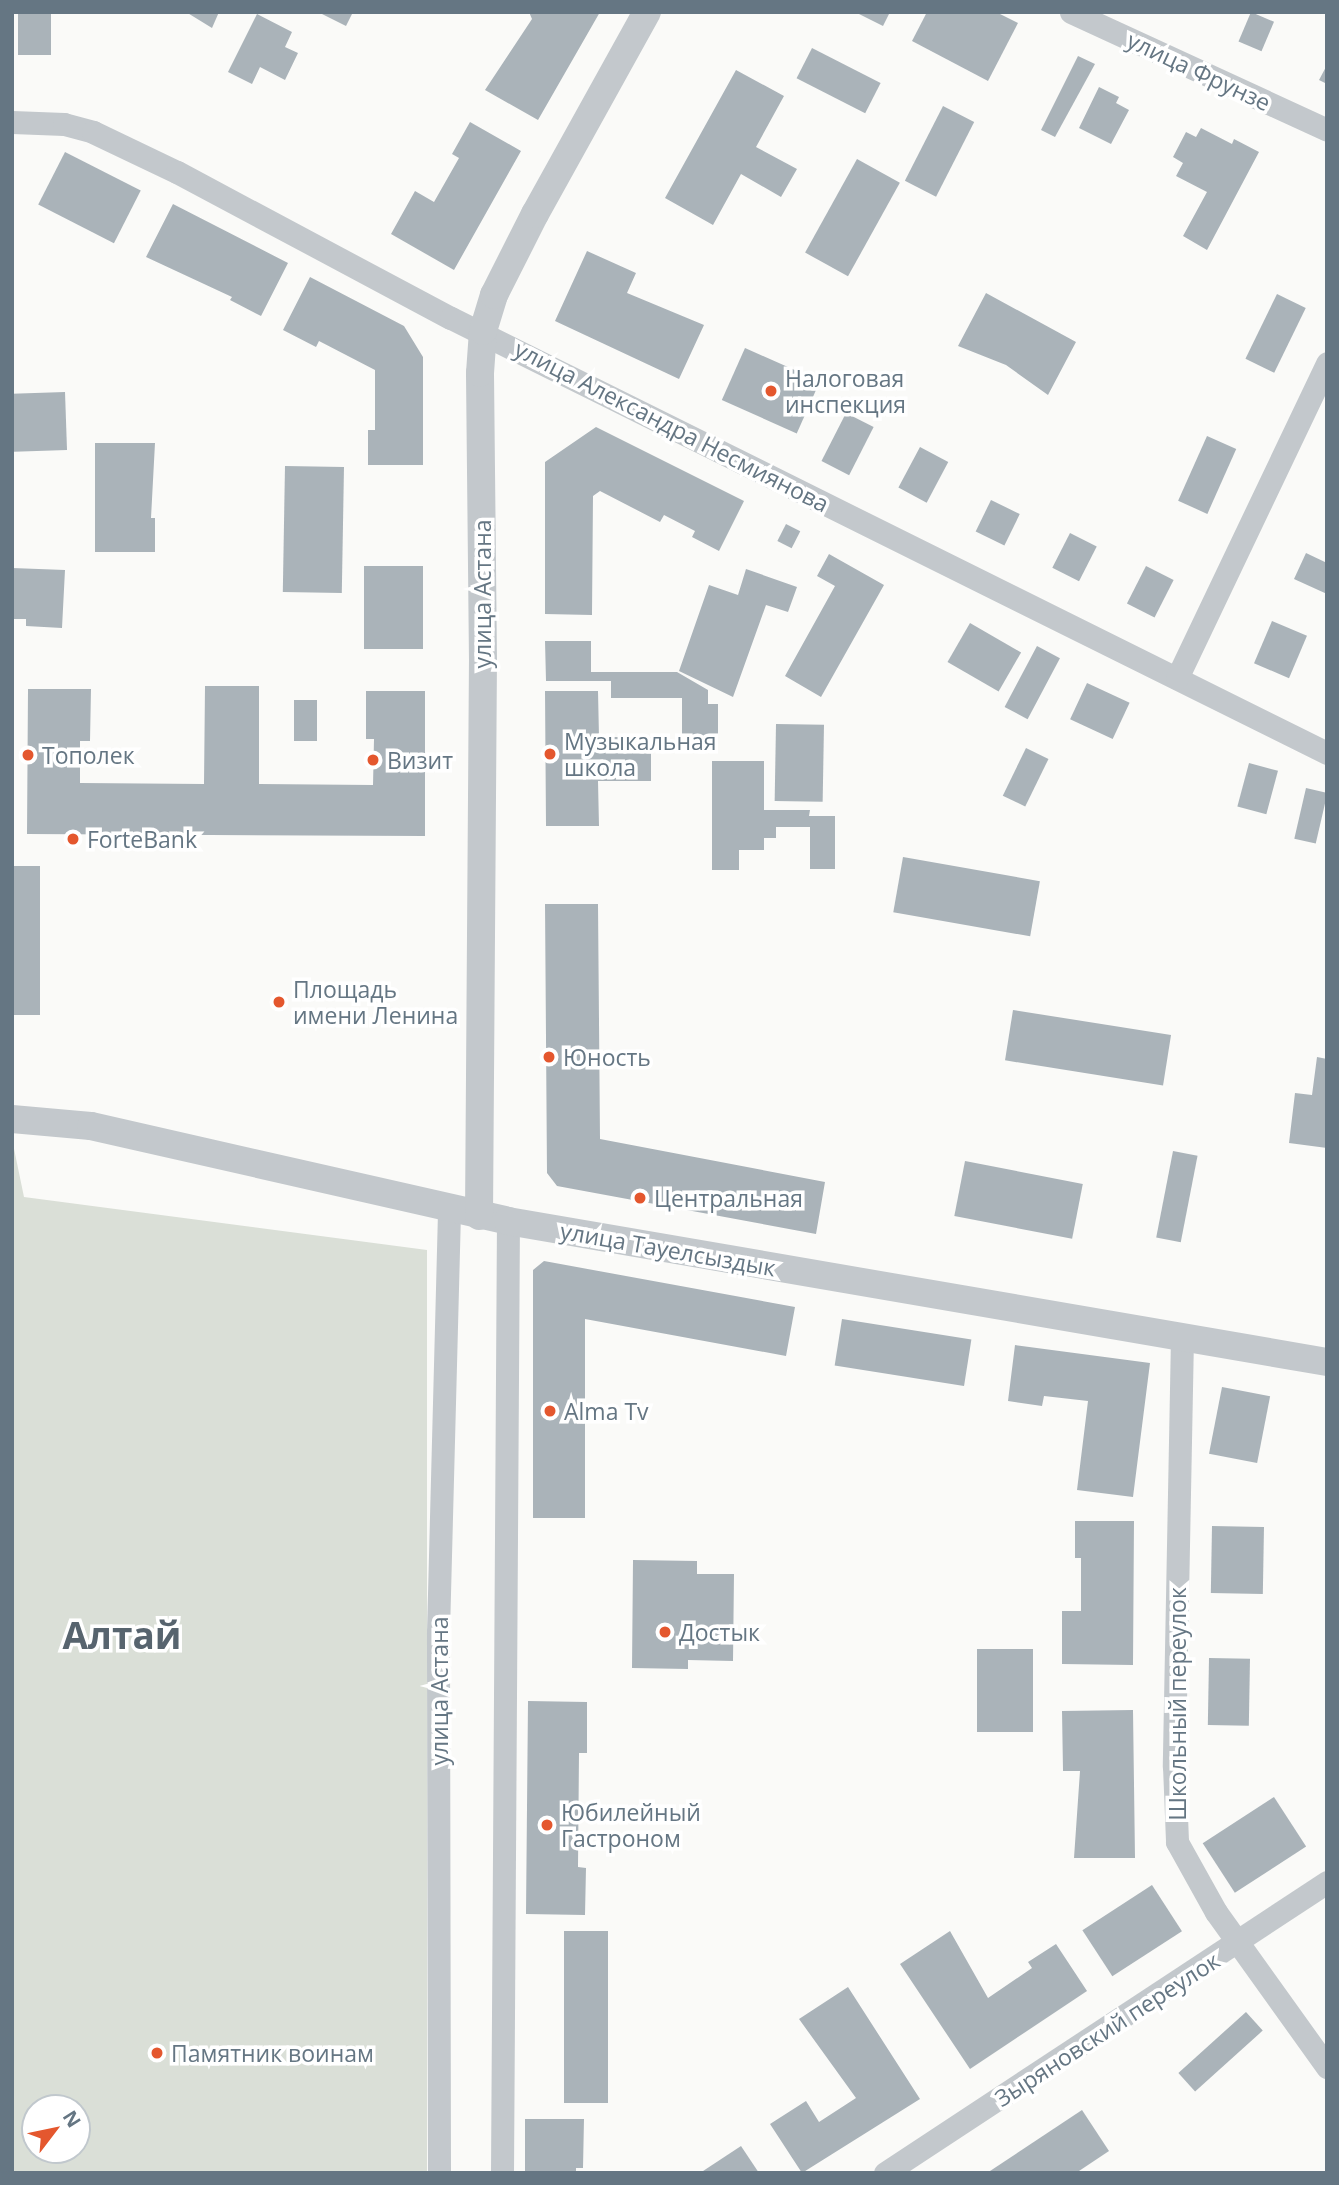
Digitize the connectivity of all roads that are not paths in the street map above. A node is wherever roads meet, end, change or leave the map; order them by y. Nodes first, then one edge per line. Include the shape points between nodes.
1 (647, 12) edge
2 (1071, 12) edge
3 (12, 122) edge
4 (1327, 130) edge
5 (484, 331) junction
6 (1327, 363) edge
7 (1177, 678) junction
8 (1327, 753) edge
9 (12, 1119) edge
10 (449, 1209) junction
11 (479, 1216) junction
12 (508, 1221) junction
13 (1182, 1338) junction
14 (1327, 1362) edge
15 (1327, 1882) edge
16 (1240, 1943) junction
17 (1327, 2067) edge
18 (439, 2173) edge
19 (502, 2173) edge
20 (886, 2173) edge

1 - 5 street, улица Астана via 529,226 494,295
2 - 4 street, улица Фрунзе
3 - 5 street, улица Александра Несмиянова via 64,124 93,132
5 - 7 street, улица Александра Несмиянова
5 - 11 street, улица Астана via 480,373
6 - 7 street
7 - 8 street, улица Александра Несмиянова
9 - 10 street, улица Тауелсыздык via 91,1126
10 - 11 street, улица Тауелсыздык
10 - 18 street, улица Астана via 439,1632
11 - 12 street, улица Тауелсыздык
12 - 13 street, улица Тауелсыздык
12 - 19 street
13 - 14 street, улица Тауелсыздык
13 - 16 street, Школьный переулок via 1174,1766 1177,1842 1189,1871
15 - 16 street, Зыряновский переулок
16 - 17 street, Школьный переулок
16 - 20 street, Зыряновский переулок

